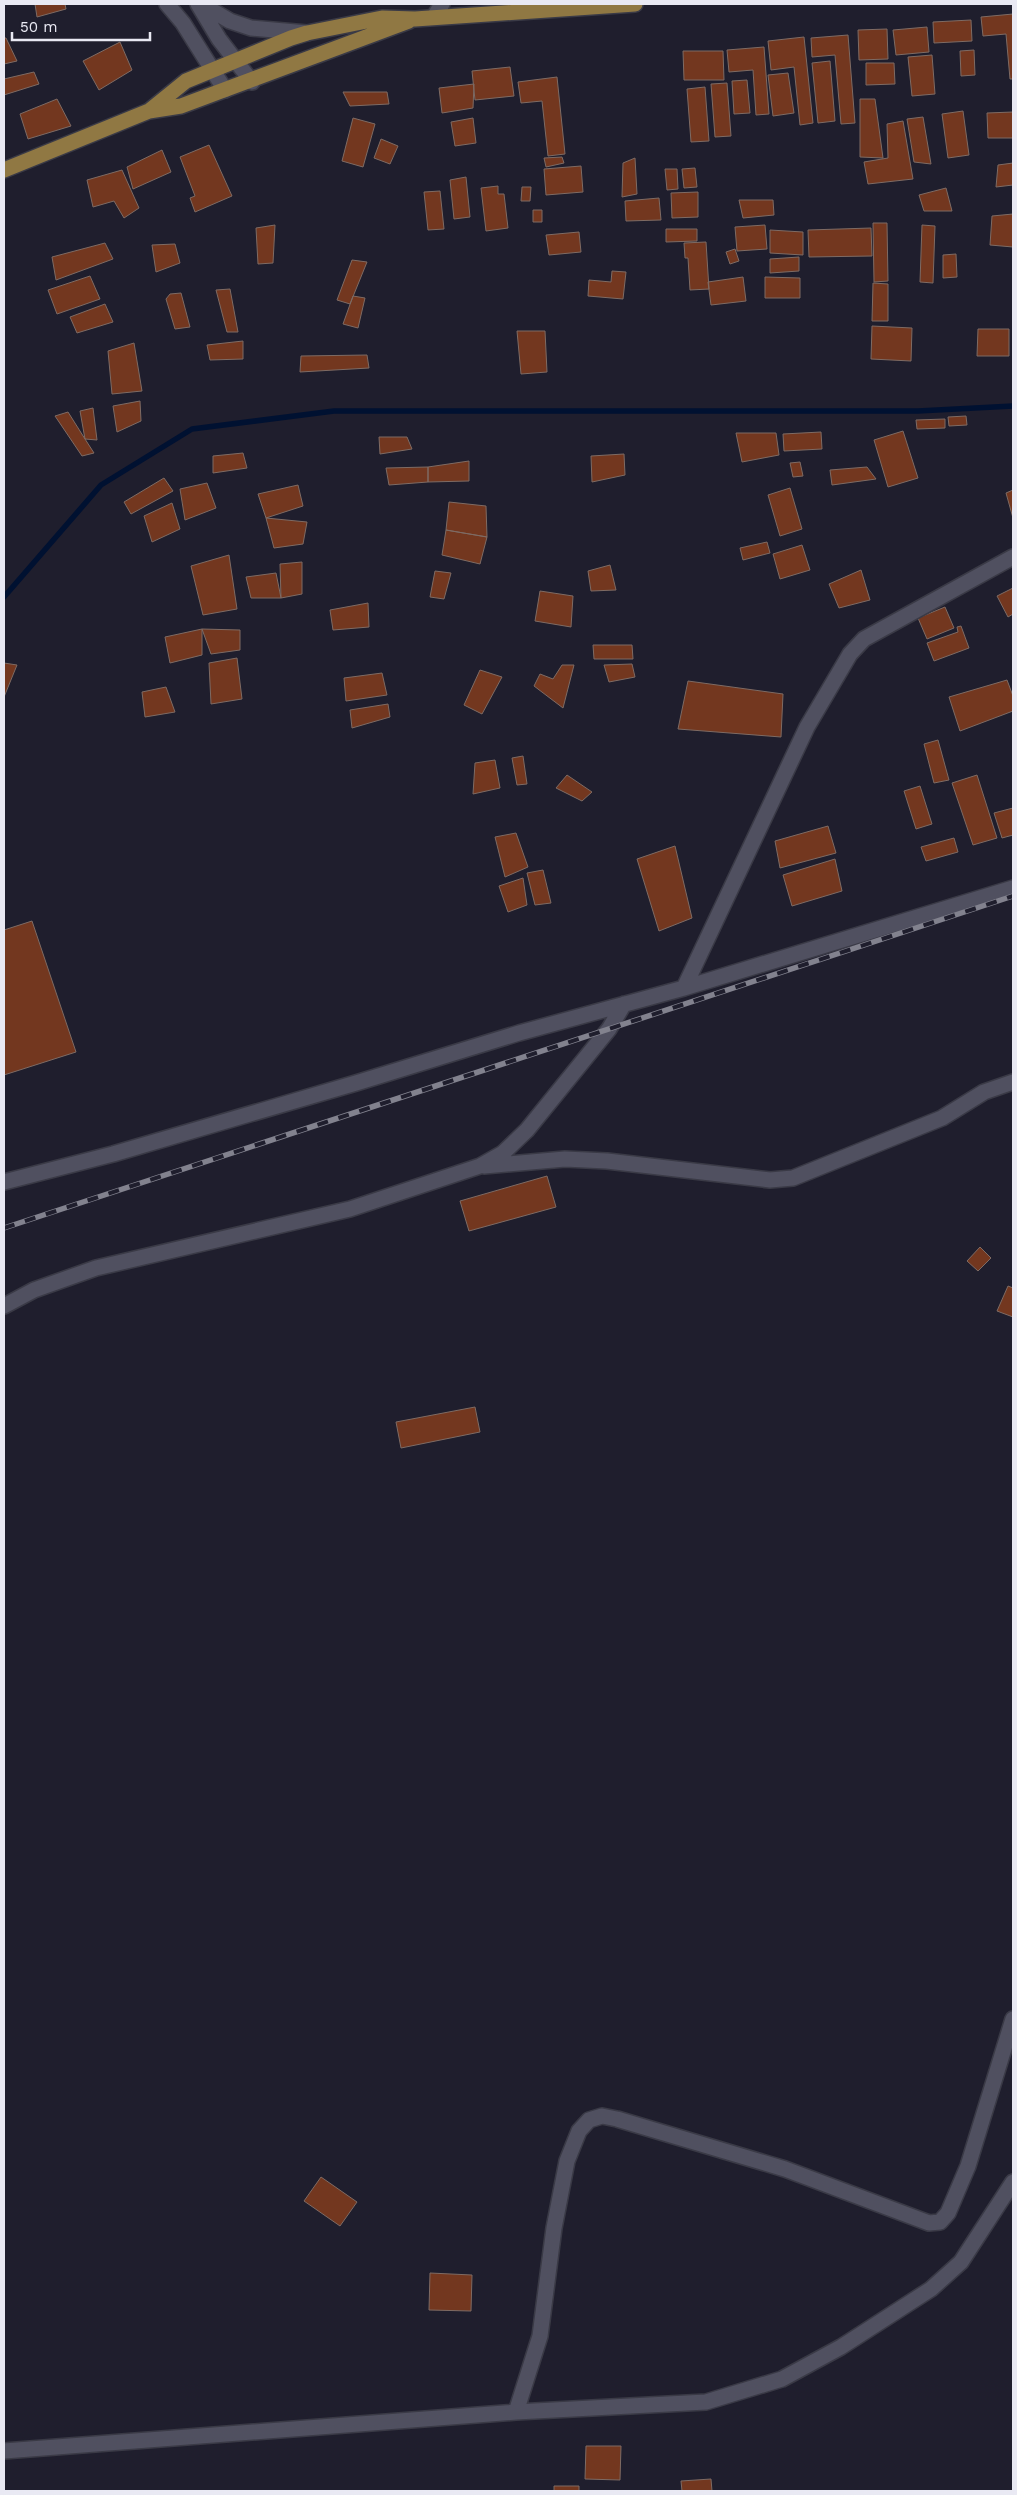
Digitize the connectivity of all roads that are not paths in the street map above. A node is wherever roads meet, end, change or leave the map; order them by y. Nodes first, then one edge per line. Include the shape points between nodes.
1 (167, 4) edge
2 (200, 4) edge
3 (442, 4) edge
4 (635, 4) edge
5 (434, 17) junction
6 (415, 19) junction
7 (307, 33) junction
8 (234, 60) junction
9 (214, 70) junction
10 (252, 82) junction
11 (226, 90) junction
12 (149, 111) junction
13 (4, 170) edge
14 (1013, 557) edge
15 (1013, 888) edge
16 (684, 988) junction
17 (624, 1004) junction
18 (1013, 1082) edge
19 (480, 1166) junction
20 (4, 1182) edge
21 (4, 1306) edge
22 (1013, 2018) edge
23 (1013, 2182) edge
24 (516, 2412) junction
25 (4, 2451) edge

1 - 9 street
2 - 7 street via 230,21 251,28
2 - 8 street
3 - 5 street
4 - 5 main road
5 - 6 main road
6 - 7 main road via 382,18
6 - 10 main road via 299,61
7 - 8 main road
8 - 9 main road
8 - 10 street
9 - 11 street
9 - 12 main road via 186,81
10 - 11 main road
11 - 12 main road via 181,106
12 - 13 main road
14 - 16 street via 864,639 850,654 807,727
15 - 16 street
16 - 17 street
17 - 19 street via 610,1029 527,1130 503,1153
17 - 20 street via 122,1152
18 - 19 street via 984,1092 942,1118 793,1178 770,1180 607,1161 565,1160
19 - 21 street via 350,1209 96,1268 34,1290
22 - 24 street via 968,2166 948,2213 940,2222 930,2223 785,2169 617,2119 602,2116 589,2120 579,2131 568,2161 554,2228 540,2336
23 - 24 street via 961,2262 932,2289 841,2347 782,2379 706,2402
24 - 25 street

